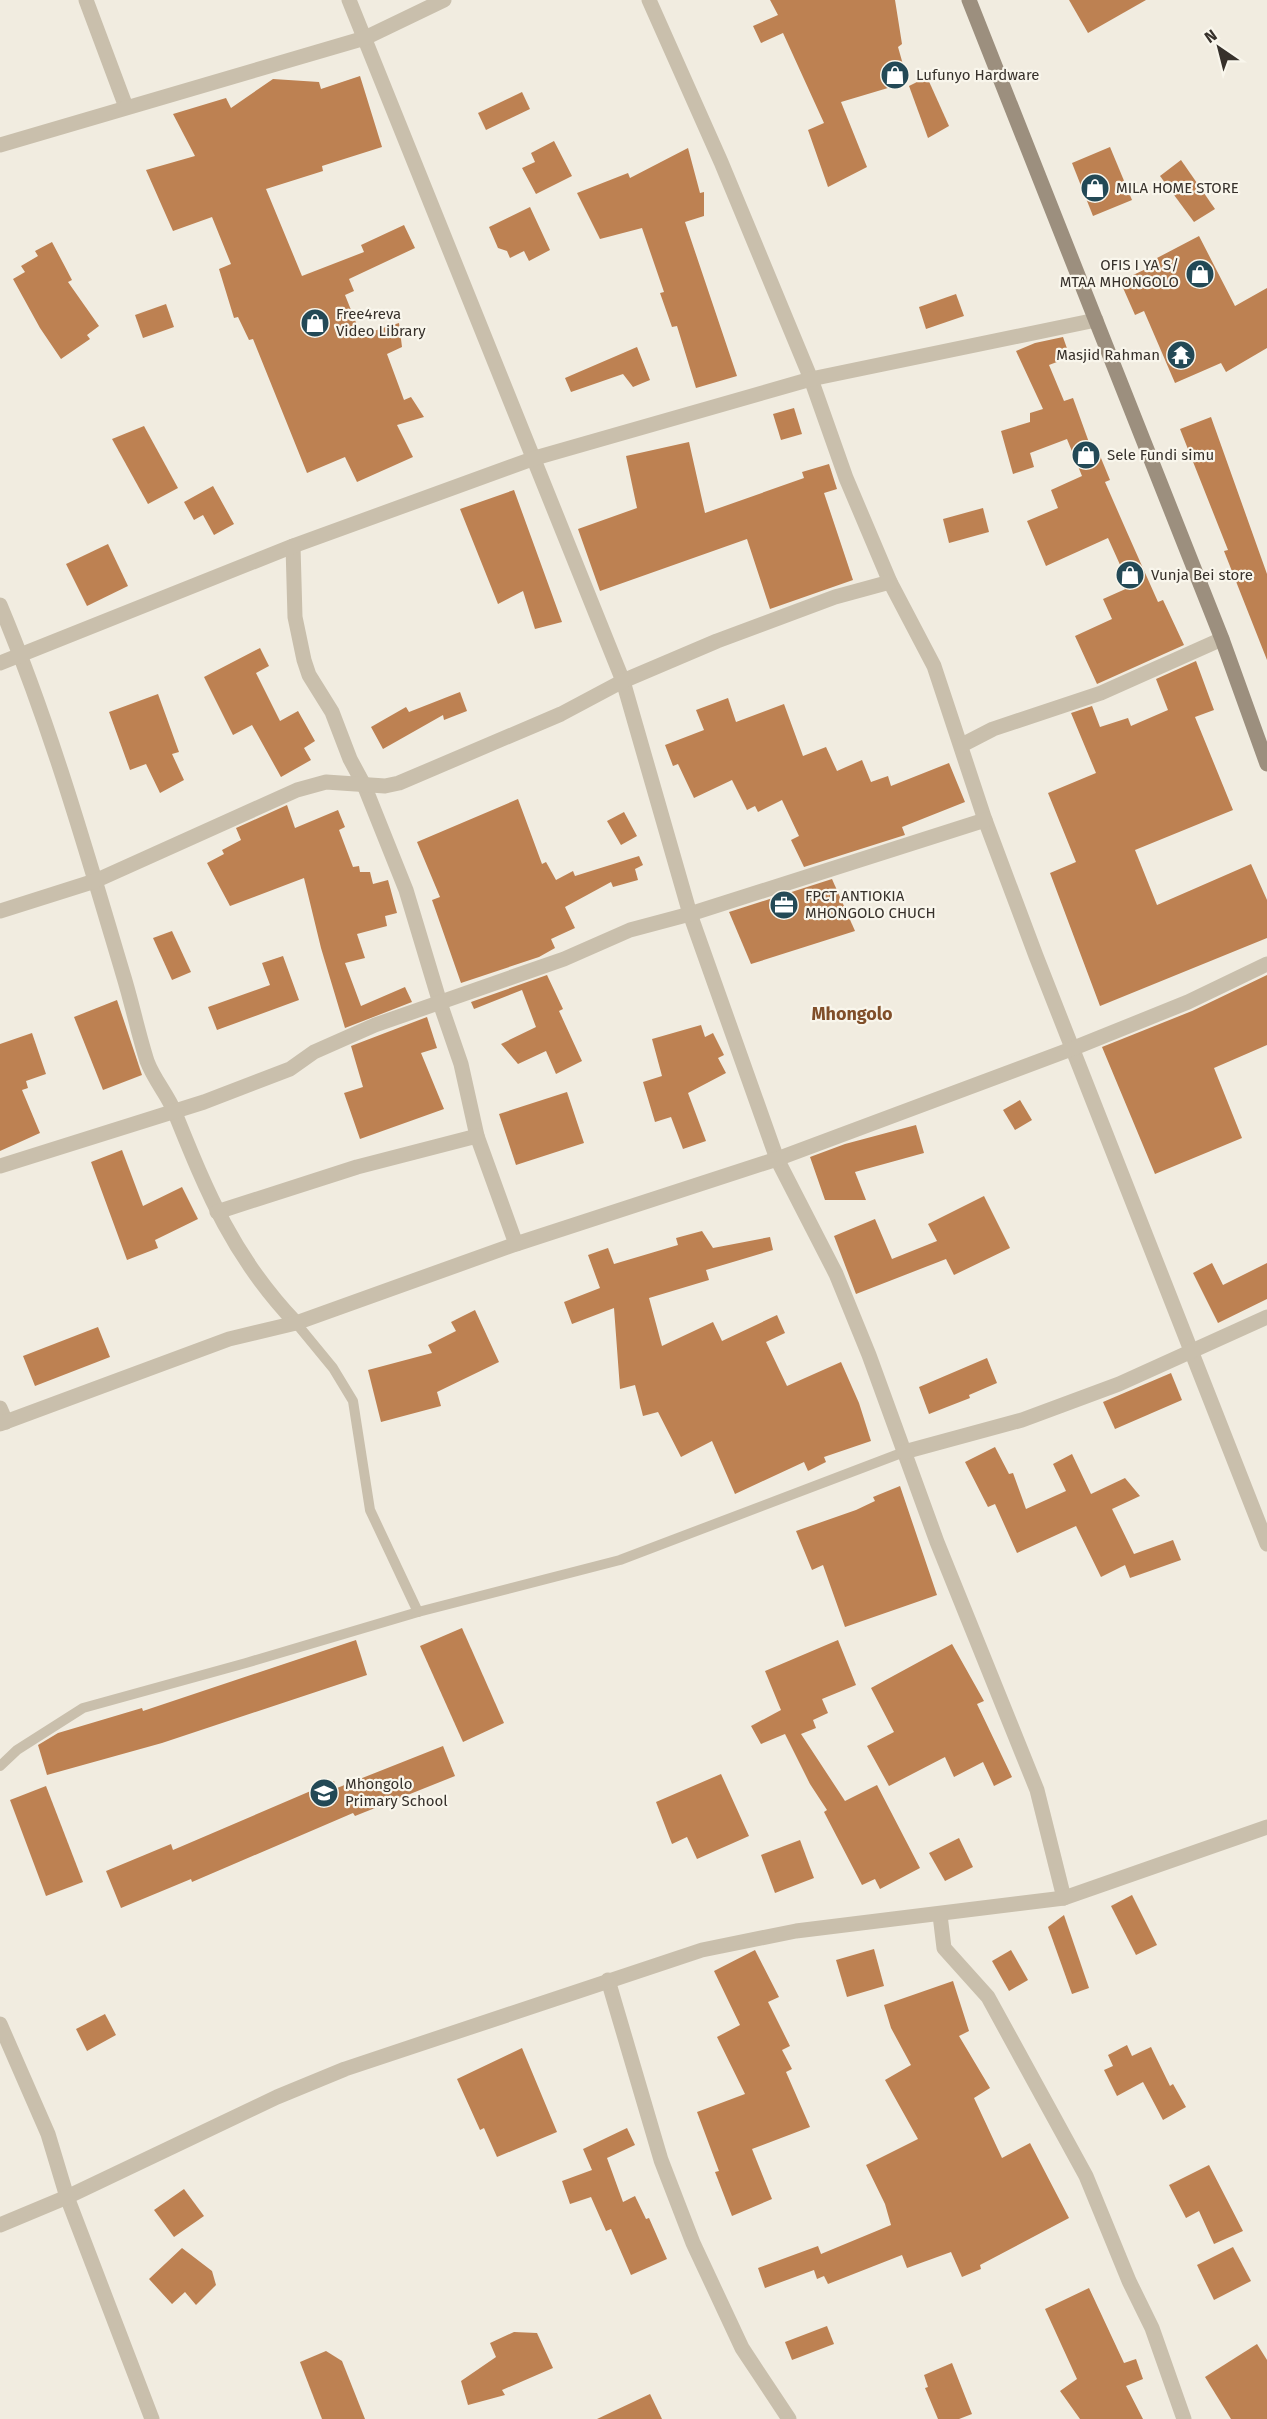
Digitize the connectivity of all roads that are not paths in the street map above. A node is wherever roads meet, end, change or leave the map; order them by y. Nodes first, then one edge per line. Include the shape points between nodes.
1 (86, 0) edge
2 (349, 0) edge
3 (444, 0) edge
4 (649, 0) edge
5 (969, 0) edge
6 (365, 38) junction
7 (126, 107) junction
8 (0, 145) edge
9 (1096, 320) junction
10 (811, 379) junction
11 (535, 458) junction
12 (293, 546) junction
13 (890, 582) junction
14 (0, 605) edge
15 (1222, 639) junction
16 (20, 654) junction
17 (0, 663) edge
18 (623, 681) junction
19 (962, 745) junction
20 (1267, 764) edge
21 (364, 784) junction
22 (985, 820) junction
23 (95, 881) junction
24 (0, 911) edge
25 (690, 914) junction
26 (1267, 964) edge
27 (440, 1003) junction
28 (1074, 1048) junction
29 (174, 1111) junction
30 (477, 1136) junction
31 (777, 1159) junction
32 (0, 1166) edge
33 (217, 1212) junction
34 (516, 1244) junction
35 (1267, 1317) edge
36 (296, 1323) junction
37 (1191, 1351) junction
38 (2, 1418) edge
39 (904, 1452) junction
40 (1267, 1544) edge
41 (418, 1612) junction
42 (0, 1766) edge
43 (1267, 1827) edge
44 (1064, 1898) junction
45 (940, 1915) junction
46 (608, 1980) junction
47 (0, 2024) edge
48 (67, 2197) junction
49 (0, 2225) edge
50 (152, 2419) edge
51 (789, 2419) edge
52 (1184, 2419) edge

1 - 7 street
2 - 6 street
3 - 6 street
4 - 10 street
5 - 9 street
6 - 7 street
6 - 11 street
7 - 8 street
9 - 10 street
9 - 15 street
10 - 11 street
10 - 13 street via 846,478
11 - 12 street
11 - 18 street
12 - 16 street
12 - 21 street via 295,617 303,660 332,712
13 - 18 street via 835,597
13 - 19 street via 934,666
14 - 16 street
15 - 19 street via 1101,693 993,729
15 - 20 street
16 - 17 street
16 - 23 street
18 - 21 street via 561,714 399,783
18 - 25 street
19 - 22 street
21 - 23 street via 327,782 297,790
21 - 27 street via 406,890
22 - 25 street
22 - 28 street
23 - 24 street
23 - 29 street via 148,1064
25 - 27 street via 630,930 564,959
25 - 31 street
26 - 28 street via 1188,1002
27 - 29 street via 342,1039 290,1069
27 - 30 street via 461,1064
28 - 31 street
28 - 37 street
29 - 32 street
29 - 33 street
30 - 33 street via 357,1167
30 - 34 street
31 - 34 street
31 - 39 street via 836,1274
33 - 36 street via 244,1261
34 - 36 street
35 - 37 street
36 - 38 street via 230,1339
36 - 41 lane via 333,1368 353,1401 370,1510
37 - 39 street via 1119,1384 1022,1420
37 - 40 street
39 - 41 lane via 620,1560
39 - 44 street via 977,1646 1037,1790
41 - 42 lane via 83,1708 26,1743
43 - 44 street
44 - 45 street
45 - 46 street via 795,1931 702,1950
45 - 52 street via 944,1948 988,1997 1086,2176 1152,2328
46 - 48 street via 345,2069 277,2097
46 - 51 street via 661,2160 693,2243 742,2348
47 - 48 street via 48,2134
48 - 49 street
48 - 50 street

